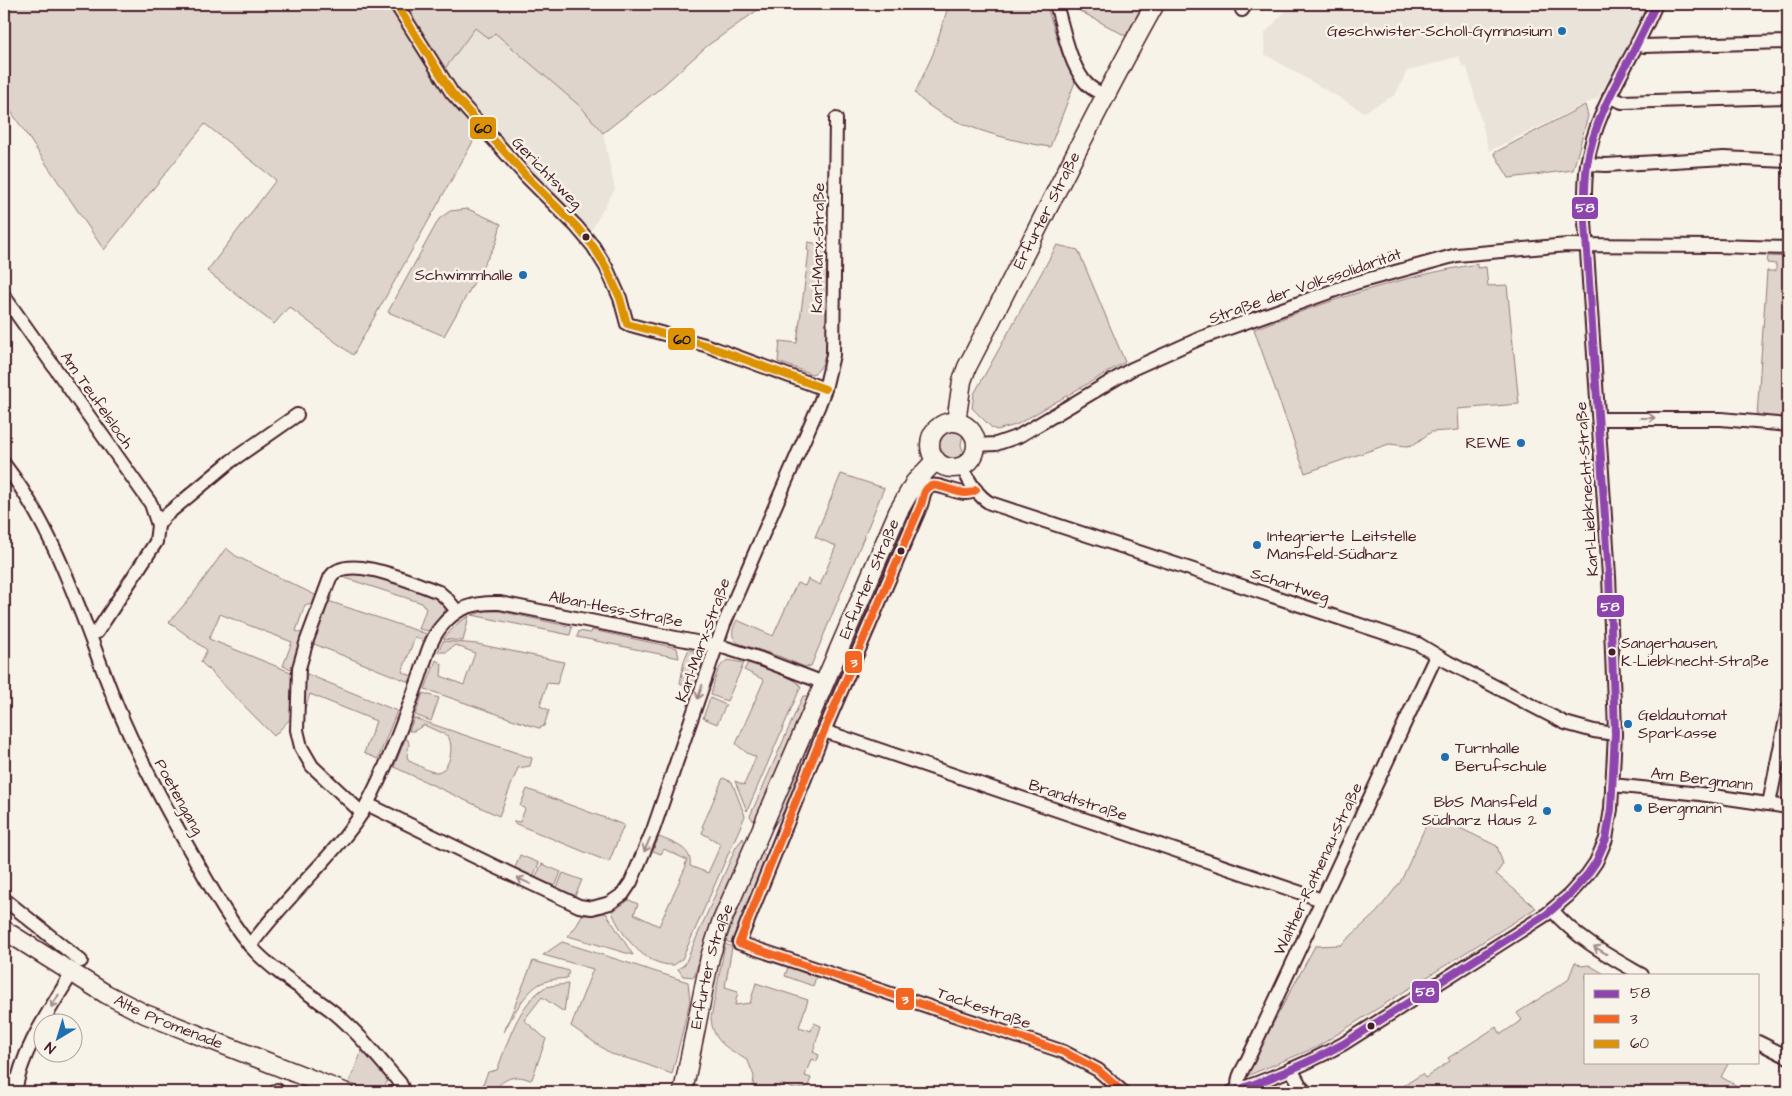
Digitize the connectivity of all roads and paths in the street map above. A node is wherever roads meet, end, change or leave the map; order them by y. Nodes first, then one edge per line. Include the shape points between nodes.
1 (396, 4) edge
2 (1056, 4) edge
3 (1155, 4) edge
4 (1656, 4) edge
5 (1788, 42) edge
6 (1638, 43) junction
7 (1105, 95) junction
8 (1609, 96) junction
9 (1788, 97) edge
10 (836, 119) dead end
11 (1788, 161) edge
12 (1587, 164) junction
13 (1587, 245) junction
14 (1788, 248) edge
15 (4, 296) edge
16 (825, 389) junction
17 (297, 414) dead end
18 (1599, 419) junction
19 (956, 422) junction
20 (1788, 425) edge
21 (976, 445) junction
22 (936, 460) junction
23 (4, 464) edge
24 (962, 466) junction
25 (976, 490) junction
26 (158, 525) junction
27 (457, 611) junction
28 (90, 635) junction
29 (716, 646) junction
30 (1436, 656) junction
31 (824, 683) junction
32 (1788, 709) edge
33 (824, 731) junction
34 (1615, 734) junction
35 (1612, 785) junction
36 (1770, 804) junction
37 (1788, 807) edge
38 (364, 808) junction
39 (755, 845) junction
40 (775, 853) junction
41 (4, 899) edge
42 (1322, 900) junction
43 (1552, 910) junction
44 (4, 930) edge
45 (739, 943) joint
46 (250, 946) junction
47 (76, 967) junction
48 (1640, 974) edge
49 (1760, 1043) edge
50 (1788, 1057) edge
51 (1290, 1069) junction
52 (4, 1079) edge
53 (16, 1087) edge
54 (1235, 1091) edge
55 (344, 1092) edge
56 (404, 1092) edge
57 (683, 1092) edge
58 (1124, 1092) edge
59 (1306, 1092) edge

1 - 16 street, Gerichtsweg via 452,93 593,246 620,298 627,324 712,348
2 - 7 street via 1082,78 1089,87
3 - 7 main road, Erfurter Straße
4 - 6 street, Karl-Liebknecht-Straße
5 - 6 street via 1644,46
6 - 8 street, Karl-Liebknecht-Straße
7 - 19 main road, Erfurter Straße via 964,375
8 - 9 street via 1622,102
8 - 12 street, Karl-Liebknecht-Straße
10 - 16 street, Karl-Marx-Straße via 833,355
11 - 12 street via 1724,158
12 - 13 street, Karl-Liebknecht-Straße
13 - 14 street, Straße der Volkssolidarität
13 - 18 street, Karl-Liebknecht-Straße
13 - 21 street, Straße der Volkssolidarität via 1457,255 1355,283 1200,338 1132,369 1019,436 996,444
15 - 26 street, Am Teufelsloch via 151,504
16 - 29 street, Karl-Marx-Straße
17 - 26 street via 231,461 164,516
18 -> 20 street via 1702,419
18 - 34 street, Karl-Liebknecht-Straße
19 - 21 main road via 970,429
19 - 22 main road via 942,424 932,434 930,446
21 - 24 main road via 972,457
22 - 24 main road via 950,468
22 - 31 main road, Erfurter Straße via 915,482 902,503
23 - 28 street, Poetengang via 44,526
24 - 25 street, Schartweg
25 - 30 street, Schartweg via 996,505 1412,642
25 - 33 street, Erfurter Straße via 963,493 934,485 925,491
26 - 28 street via 156,542 97,632
27 - 29 street, Alban-Hess-Straße via 473,604 500,603
27 - 38 street, Alban-Hess-Straße via 435,636 406,713
27 - 38 street via 439,592 371,569 341,568 330,578 298,668 298,738 312,766 352,805
28 - 46 street, Poetengang via 116,705 144,766 202,870
29 - 31 street, Alban-Hess-Straße
29 -> 38 street, Karl-Marx-Straße via 653,830 628,888 610,903 592,908 574,904
30 - 34 street, Schartweg via 1565,723
30 - 42 street, Walther-Rathenau-Straße
31 - 39 main road, Erfurter Straße
32 - 36 street
33 - 40 street, Erfurter Straße
33 - 42 street, Brandtstraße
34 - 35 street, Karl-Liebknecht-Straße
35 - 36 street, Am Bergmann
35 - 43 street, Karl-Liebknecht-Straße via 1609,825 1599,855 1582,881
36 - 37 street, Am Bergmann
38 - 46 street, Alban-Hess-Straße via 339,843
39 - 40 street
39 - 57 main road, Erfurter Straße via 713,945
40 - 45 street, Erfurter Straße
41 - 47 street, Alte Promenade
42 - 54 street, Walther-Rathenau-Straße via 1238,1077
48 -> 43 street via 1582,938
43 - 51 street, Karl-Liebknecht-Straße via 1343,1044
44 - 47 main road, Alte Promenade
45 - 58 street, Tackestraße via 1064,1052 1098,1070
46 - 56 street, Poetengang via 349,1026 395,1077
47 -> 53 street via 39,1029 21,1067
47 - 55 main road, Alte Promenade via 124,1004
49 - 50 street
51 - 54 street, Karl-Liebknecht-Straße
51 - 59 street
52 - 53 street

